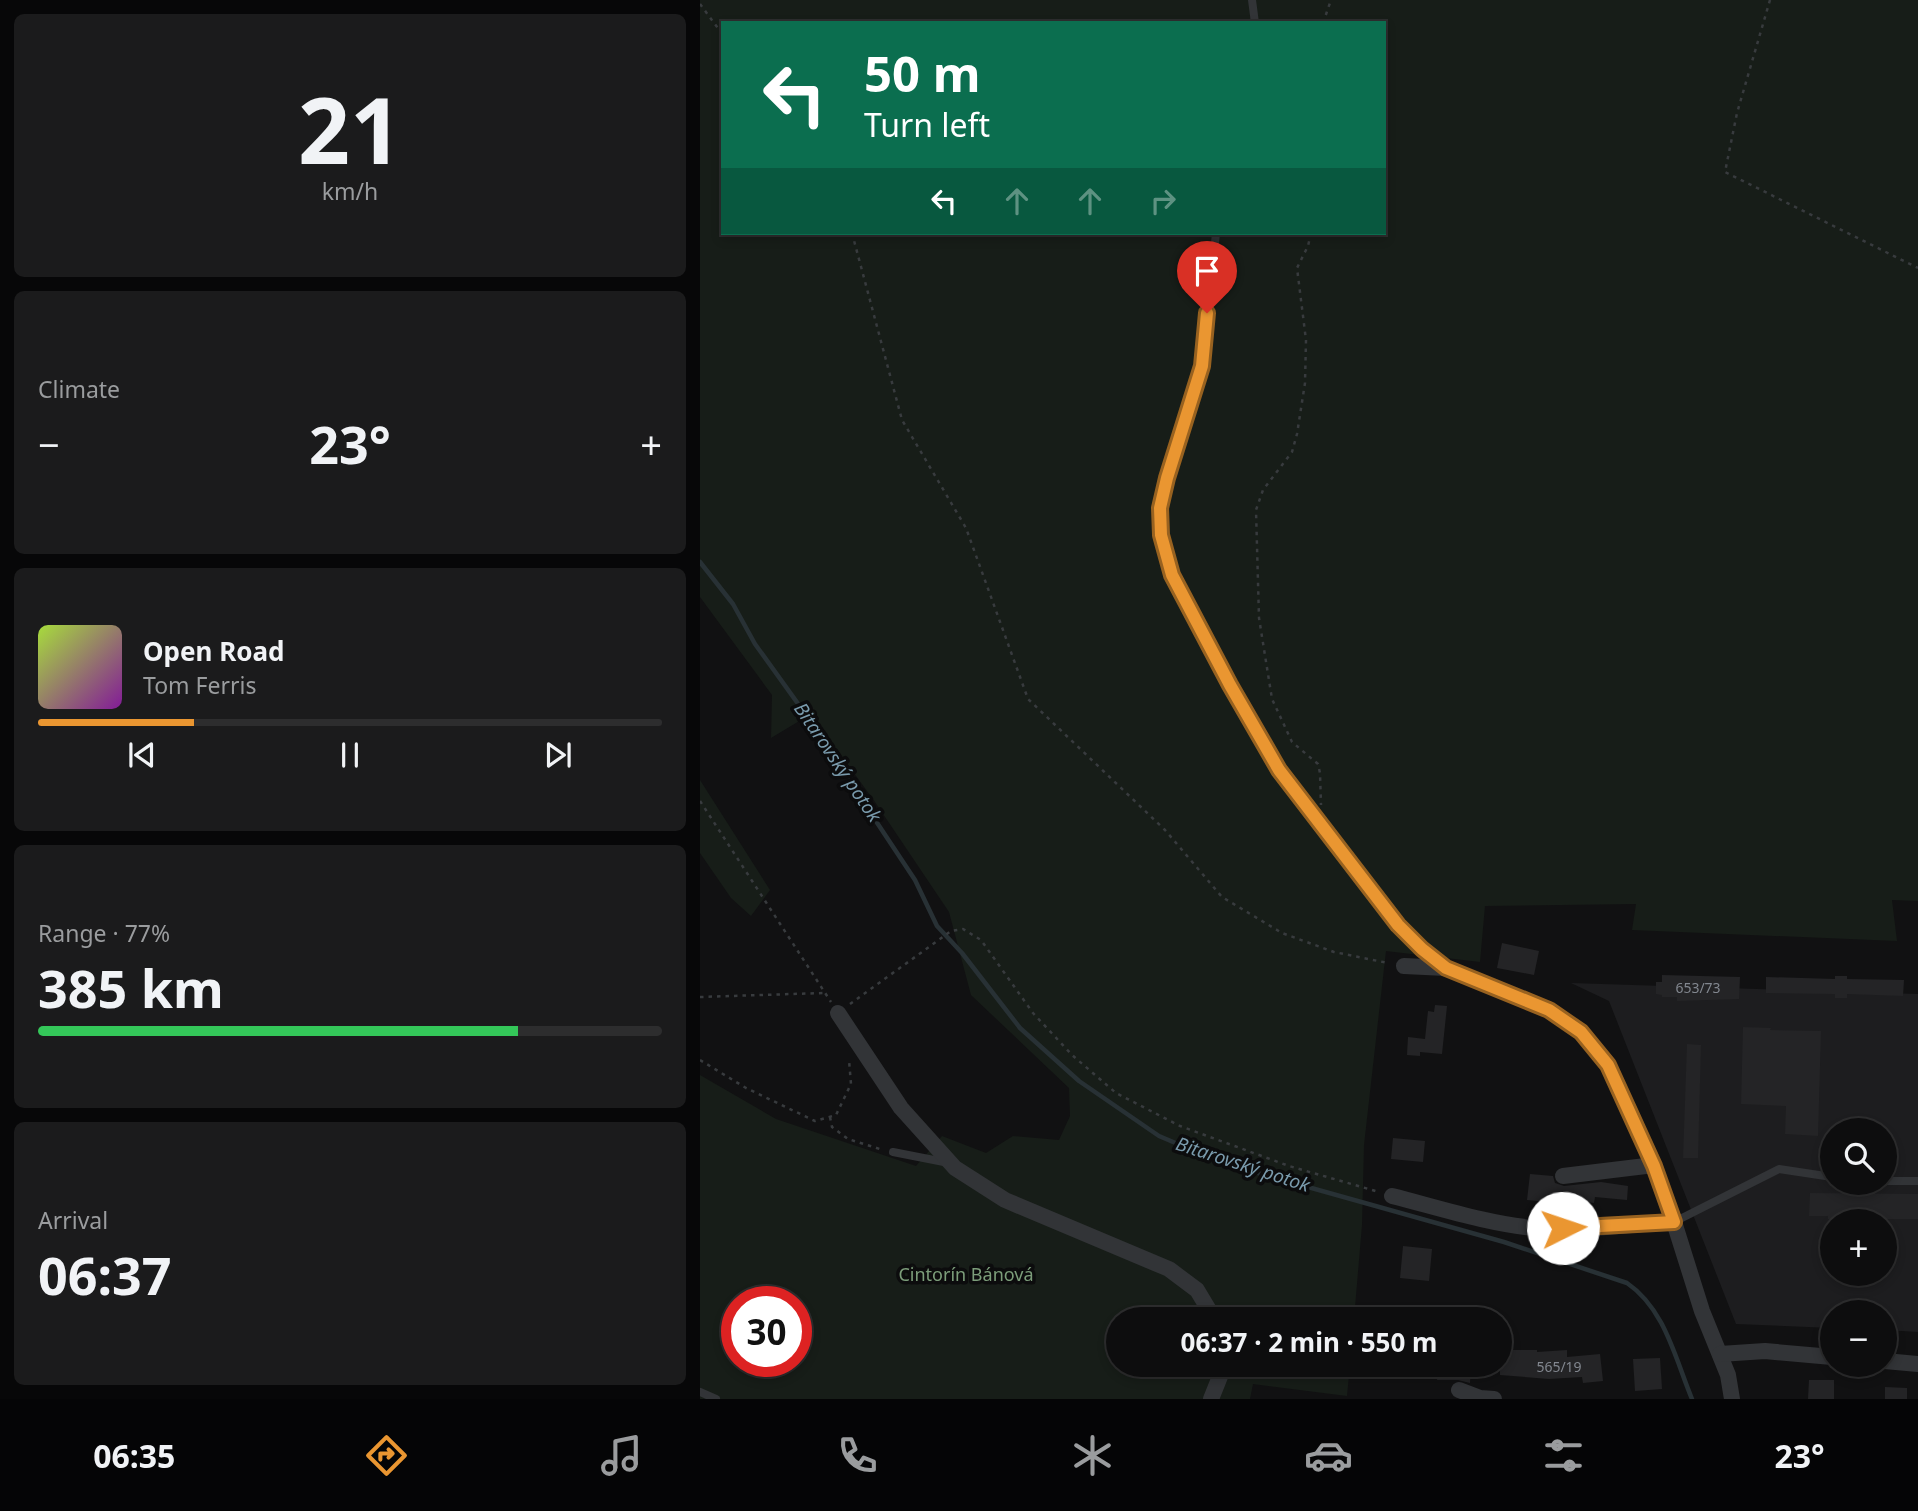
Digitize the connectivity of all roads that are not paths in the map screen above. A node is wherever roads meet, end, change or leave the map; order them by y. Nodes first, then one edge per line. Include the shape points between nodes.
1 (1252, 0) edge
2 (1255, 21) edge
3 (1216, 235) edge
4 (1404, 966) road end
5 (1446, 968) junction
6 (838, 1013) road end
7 (893, 1153) road end
8 (951, 1163) junction
9 (1654, 1166) junction
10 (1820, 1175) edge
11 (1563, 1176) dead end
12 (1897, 1181) edge
13 (1918, 1181) edge
14 (1392, 1196) road end
15 (1674, 1222) junction
16 (1208, 1307) edge
17 (1720, 1354) junction
18 (1820, 1356) edge
19 (1897, 1362) edge
20 (1918, 1364) edge
21 (1220, 1377) edge
22 (1460, 1390) dead end
23 (700, 1392) edge
24 (716, 1399) edge
25 (1211, 1399) edge
26 (1494, 1399) edge
27 (1732, 1399) edge

1 - 2 lane
3 - 5 lane via 1202,366 1160,508 1161,535 1172,575 1279,770 1398,925
4 - 5 street
5 - 9 street via 1549,1010 1581,1032 1608,1065
6 - 8 street via 901,1108
7 - 8 lane
8 - 16 street via 1005,1200 1169,1269 1197,1290
9 - 11 street
9 - 15 street
10 - 15 lane via 1779,1169
12 - 13 lane
14 - 15 street via 1532,1228
15 - 17 street
17 - 18 street via 1765,1351
17 - 27 street
19 - 20 street
21 - 25 street
22 - 26 street
23 - 24 lane

